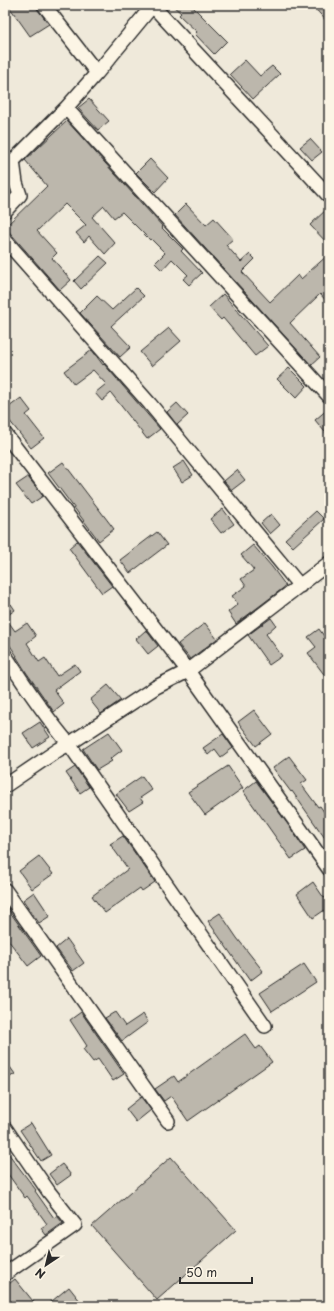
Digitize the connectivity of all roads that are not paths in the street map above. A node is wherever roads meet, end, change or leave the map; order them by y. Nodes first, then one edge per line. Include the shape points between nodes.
1 (44, 5) edge
2 (152, 5) edge
3 (97, 73) junction
4 (66, 108) junction
5 (5, 178) edge
6 (20, 195) junction
7 (329, 196) edge
8 (5, 211) edge
9 (5, 240) edge
10 (329, 396) edge
11 (5, 434) edge
12 (329, 563) edge
13 (300, 586) junction
14 (5, 655) edge
15 (188, 672) junction
16 (63, 747) junction
17 (5, 786) edge
18 (329, 869) edge
19 (5, 890) edge
20 (265, 1026) dead end
21 (168, 1121) dead end
22 (5, 1128) edge
23 (5, 1274) edge

1 - 3 street
2 - 3 street
2 - 7 street
3 - 4 street
4 - 6 street via 13,161
4 - 10 street
5 - 6 street
6 - 8 street
9 - 13 street via 150,404
11 - 15 street
12 - 13 street
13 - 15 street
14 - 16 street
15 - 16 street via 156,687
15 - 18 street
16 - 17 street
16 - 20 street
19 - 21 street
22 - 23 street via 75,1225

